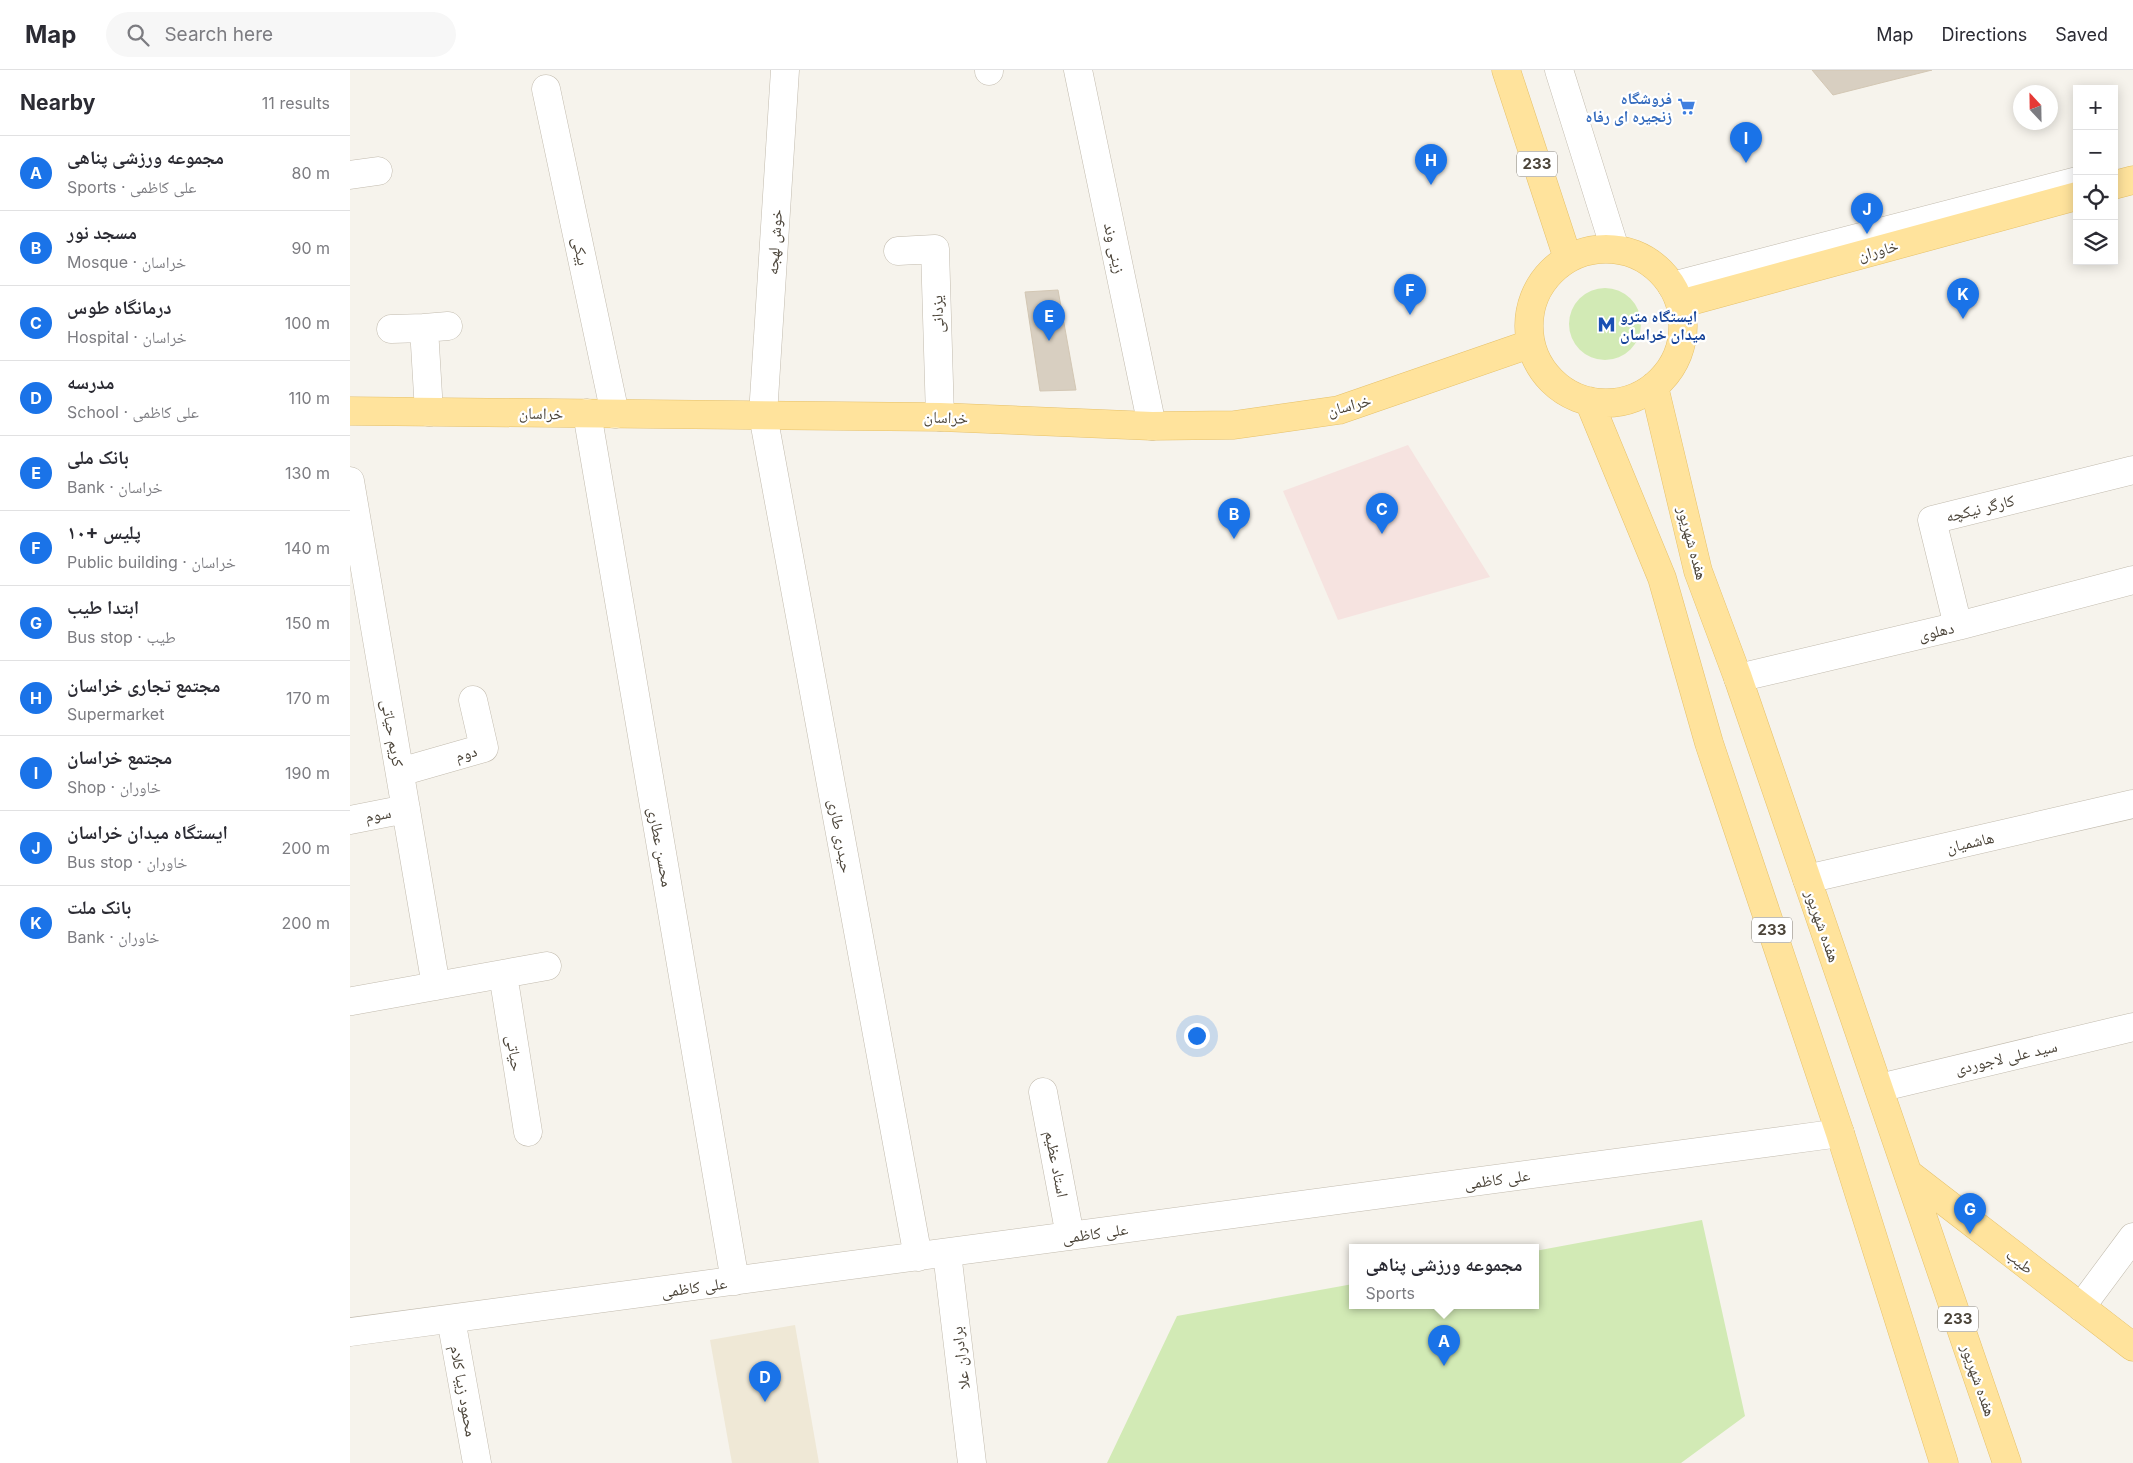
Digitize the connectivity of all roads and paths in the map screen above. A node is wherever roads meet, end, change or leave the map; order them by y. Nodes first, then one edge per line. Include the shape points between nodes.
1 (785, 70) edge
2 (1078, 70) edge
3 (1506, 70) edge
4 (1559, 70) edge
5 (546, 89) dead end
6 (2133, 166) edge
7 (2118, 170) edge
8 (378, 171) dead end
9 (350, 175) edge
10 (2133, 180) edge
11 (2073, 182) edge
12 (2118, 184) edge
13 (2073, 197) edge
14 (1615, 249) junction
15 (898, 251) dead end
16 (1568, 259) junction
17 (1676, 295) junction
18 (391, 329) dead end
19 (1530, 344) junction
20 (1654, 386) junction
21 (1589, 401) junction
22 (350, 411) edge
23 (429, 412) junction
24 (587, 413) junction
25 (616, 414) junction
26 (763, 415) junction
27 (940, 417) junction
28 (1152, 426) junction
29 (2133, 470) edge
30 (350, 481) edge
31 (2133, 580) edge
32 (361, 607) edge
33 (1958, 626) junction
34 (1738, 678) junction
35 (473, 700) dead end
36 (400, 772) junction
37 (2133, 804) edge
38 (406, 809) junction
39 (350, 820) edge
40 (1807, 879) junction
41 (547, 966) dead end
42 (502, 974) junction
43 (436, 986) junction
44 (352, 1001) dead end
45 (2133, 1027) edge
46 (1879, 1088) junction
47 (1043, 1092) dead end
48 (528, 1132) dead end
49 (1840, 1133) junction
50 (1909, 1174) junction
51 (1070, 1236) junction
52 (2133, 1237) edge
53 (947, 1253) junction
54 (918, 1257) junction
55 (735, 1281) junction
56 (2080, 1307) junction
57 (452, 1319) junction
58 (350, 1332) edge
59 (2133, 1346) edge
60 (477, 1463) edge
61 (972, 1463) edge
62 (1944, 1463) edge
63 (2007, 1463) edge

1 - 26 street, خوش لهجه
2 - 28 street, زینی وند
3 - 16 main road, 233
4 - 14 street
5 - 25 street, بیکی
6 - 7 street
8 - 9 street
10 - 12 main road
11 - 17 street
13 - 17 main road, خاوران
14 - 16 main road via 1591,250
14 - 17 main road via 1637,255 1656,268
15 - 27 street, یزدانی via 935,249
16 - 19 main road via 1548,274 1535,295 1529,320
17 - 20 main road via 1683,326 1679,349 1670,369
18 - 23 street via 436,327
19 - 21 main road via 1538,364 1552,382 1569,394
19 - 28 main road, خراسان via 1339,410 1234,425
20 - 21 main road via 1635,397 1612,403
20 - 34 main road, هفده شهریور / 233 via 1698,571
21 - 49 main road, 233 via 1662,578 1709,743
22 - 23 main road, خراسان
23 - 24 main road, خراسان
24 - 25 main road, خراسان
24 - 55 street, محسن عطاری
25 - 26 main road, خراسان
26 - 27 main road, خراسان
26 - 54 street, حیدری طاری
27 - 28 main road, خراسان
29 - 33 street, کارگر نیکچه via 1932,520
30 - 32 street, کریم حیاتی
31 - 33 street, دهلوی
32 - 36 street, کریم حیاتی
33 - 34 street, دهلوی
34 - 40 main road, هفده شهریور / 233
35 - 36 street, دوم via 484,748
36 - 38 street, کریم حیاتی
37 - 40 street, هاشمیان
38 - 39 street, سوم
38 - 43 street, کریم حیاتی
40 - 46 main road, هفده شهریور / 233
41 - 42 street
42 - 43 street
42 - 48 street, حیاتی
43 - 44 street
45 - 46 street, سید علی لاجوردی
46 - 50 main road, هفده شهریور / 233
47 - 51 street, استاد عظیم
49 - 51 street, علی کاظمی
49 - 62 main road, 233
50 - 56 main road, طیب
50 - 63 main road, هفده شهریور / 233
51 - 53 street, علی کاظمی
52 - 56 street
53 - 54 street, علی کاظمی
53 - 61 street, برادران علا
54 - 55 street, علی کاظمی
55 - 57 street, علی کاظمی
56 - 59 main road, طیب
57 - 58 street, علی کاظمی
57 - 60 street, محمود زیبا کلام

